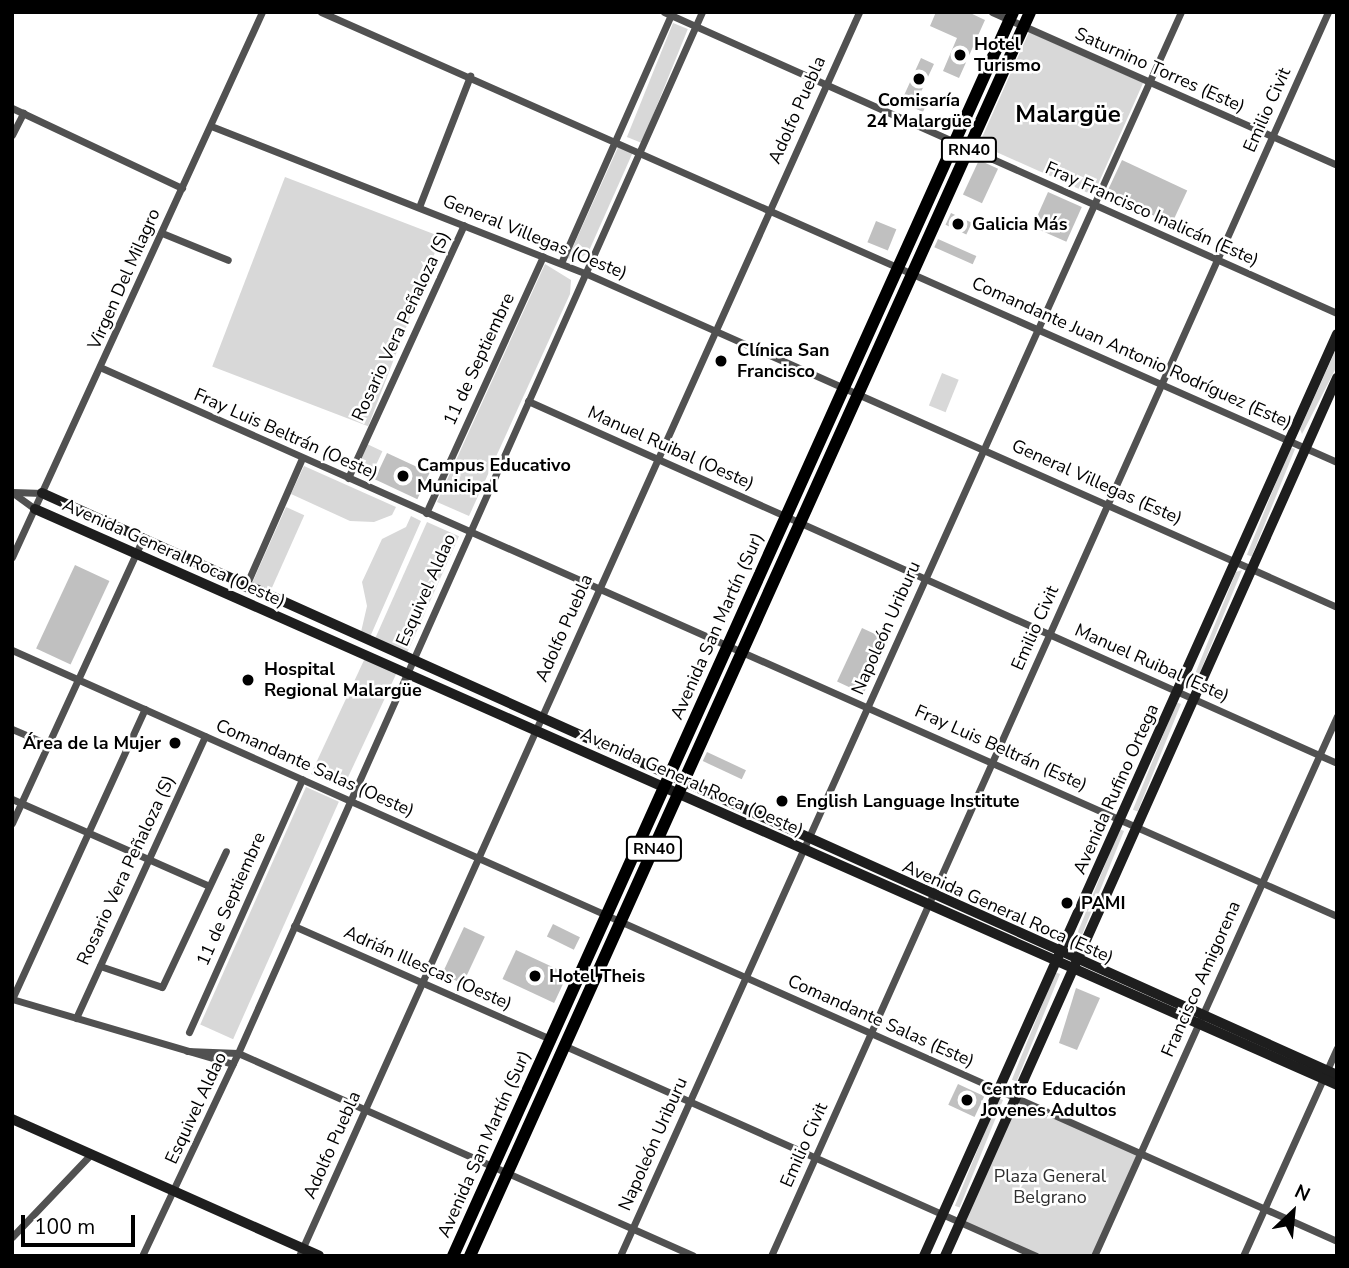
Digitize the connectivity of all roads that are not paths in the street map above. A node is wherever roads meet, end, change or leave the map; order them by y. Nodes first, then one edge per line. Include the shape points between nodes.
1 (262, 12) edge
2 (321, 12) edge
3 (702, 12) edge
4 (859, 12) edge
5 (992, 12) edge
6 (1030, 12) edge
7 (1181, 12) edge
8 (1328, 12) edge
9 (669, 13) edge
10 (1012, 16) edge
11 (1337, 16) edge
12 (695, 27) junction
13 (1024, 27) junction
14 (470, 76) junction
15 (1149, 82) junction
16 (826, 85) junction
17 (12, 108) edge
18 (23, 113) junction
19 (211, 125) junction
20 (12, 135) edge
21 (1272, 136) junction
22 (616, 139) junction
23 (954, 143) junction
24 (640, 150) junction
25 (969, 150) junction
26 (1337, 165) edge
27 (182, 188) junction
28 (1094, 205) junction
29 (419, 207) junction
30 (770, 209) junction
31 (464, 225) junction
32 (162, 233) junction
33 (543, 256) junction
34 (229, 260) dead end
35 (1217, 260) junction
36 (561, 263) junction
37 (898, 267) junction
38 (585, 273) junction
39 (914, 274) junction
40 (1337, 313) edge
41 (1038, 329) junction
42 (716, 330) junction
43 (1337, 334) edge
44 (102, 368) junction
45 (1337, 378) edge
46 (1162, 384) junction
47 (845, 386) junction
48 (860, 393) junction
49 (528, 401) junction
50 (1289, 441) junction
51 (1306, 448) junction
52 (984, 449) junction
53 (302, 458) junction
54 (657, 460) junction
55 (1337, 462) edge
56 (348, 478) junction
57 (12, 492) edge
58 (42, 494) junction
59 (1108, 504) junction
60 (35, 509) junction
61 (426, 513) junction
62 (785, 517) junction
63 (801, 524) junction
64 (469, 532) junction
65 (142, 540) junction
66 (135, 554) junction
67 (12, 557) edge
68 (1235, 562) junction
69 (1251, 569) junction
70 (925, 579) junction
71 (244, 588) junction
72 (600, 588) junction
73 (1337, 607) edge
74 (1049, 635) junction
75 (729, 643) junction
76 (12, 650) edge
77 (744, 650) junction
78 (409, 668) junction
79 (77, 679) junction
80 (1177, 691) junction
81 (1193, 699) junction
82 (868, 706) junction
83 (145, 709) junction
84 (1337, 716) edge
85 (538, 725) junction
86 (12, 729) edge
87 (205, 736) junction
88 (47, 744) junction
89 (1319, 755) junction
90 (993, 761) junction
91 (1337, 763) edge
92 (302, 779) junction
93 (665, 783) junction
94 (681, 790) junction
95 (12, 799) edge
96 (349, 801) junction
97 (21, 803) junction
98 (1120, 818) junction
99 (12, 823) edge
100 (1136, 826) junction
101 (88, 833) junction
102 (805, 845) junction
103 (226, 850) dead end
104 (478, 858) junction
105 (149, 859) junction
106 (1262, 882) junction
107 (209, 886) junction
108 (931, 900) junction
109 (605, 916) junction
110 (1337, 916) edge
111 (621, 923) junction
112 (294, 926) junction
113 (1058, 957) junction
114 (1075, 964) junction
115 (100, 966) junction
116 (746, 978) junction
117 (422, 982) junction
118 (12, 999) edge
119 (76, 1018) junction
120 (1200, 1020) junction
121 (188, 1032) dead end
122 (871, 1034) junction
123 (550, 1039) junction
124 (565, 1046) junction
125 (1337, 1048) edge
126 (187, 1051) junction
127 (238, 1053) junction
128 (233, 1064) junction
129 (1329, 1075) edge
130 (1337, 1085) edge
131 (998, 1090) junction
132 (1016, 1099) junction
133 (690, 1101) junction
134 (365, 1110) junction
135 (12, 1119) edge
136 (1140, 1153) junction
137 (91, 1154) junction
138 (816, 1157) junction
139 (492, 1167) junction
140 (507, 1173) junction
141 (175, 1191) junction
142 (1265, 1209) junction
143 (943, 1214) junction
144 (960, 1222) junction
145 (632, 1229) junction
146 (12, 1237) edge
147 (1337, 1241) edge
148 (301, 1252) edge
149 (142, 1256) edge
150 (319, 1256) edge
151 (453, 1256) edge
152 (470, 1256) edge
153 (620, 1256) edge
154 (693, 1256) edge
155 (771, 1256) edge
156 (924, 1256) edge
157 (945, 1256) edge
158 (1036, 1256) edge
159 (1094, 1256) edge
160 (1243, 1256) edge

1 - 19 street, Virgen Del Milagro
2 - 14 street, Comandante Juan Antonio Rodríguez (Este)
3 - 12 street, Esquivel Aldao
4 - 16 street, Adolfo Puebla
5 - 10 street, Saturnino Torres (Este)
6 - 13 highway, Avenida San Martín (Sur) / RN40
7 - 15 street, Napoleón Uriburu
8 - 11 street
8 - 21 street, Emilio Civit
9 - 12 street, Fray Francisco Inalicán (Este)
9 - 22 street
10 - 13 street, Saturnino Torres (Este)
10 - 23 highway, Avenida San Martín (Sur) / RN40
12 - 16 street, Fray Francisco Inalicán (Este)
12 - 24 street, Esquivel Aldao
13 - 15 street, Saturnino Torres (Este)
13 - 25 highway, Avenida San Martín (Sur) / RN40
14 - 22 street, Comandante Juan Antonio Rodríguez (Este)
14 - 29 street
15 - 21 street, Saturnino Torres (Este)
15 - 28 street, Napoleón Uriburu
16 - 23 street, Fray Francisco Inalicán (Este)
16 - 30 street, Adolfo Puebla
17 - 18 street
18 - 20 street
18 - 27 street
19 - 27 street, Virgen Del Milagro
19 - 29 street, General Villegas (Oeste)
21 - 26 street, Saturnino Torres (Este)
21 - 35 street, Emilio Civit
22 - 24 street, Comandante Juan Antonio Rodríguez (Este)
22 - 36 street
23 - 25 street, Fray Francisco Inalicán (Este)
23 - 37 highway, Avenida San Martín (Sur) / RN40
24 - 30 street, Comandante Juan Antonio Rodríguez (Este)
24 - 38 street, Esquivel Aldao
25 - 28 street, Fray Francisco Inalicán (Este)
25 - 39 highway, Avenida San Martín (Sur) / RN40
27 - 32 street, Virgen Del Milagro
28 - 35 street, Fray Francisco Inalicán (Este)
28 - 41 street, Napoleón Uriburu
29 - 31 street, General Villegas (Oeste)
30 - 37 street, Comandante Juan Antonio Rodríguez (Este)
30 - 42 street, Adolfo Puebla
31 - 33 street, General Villegas (Oeste)
31 - 56 street, Rosario Vera Peñaloza (S)
32 - 34 street
32 - 44 street, Virgen Del Milagro
33 - 36 street, General Villegas (Oeste)
33 - 61 street, 11 de Septiembre
35 - 40 street, Fray Francisco Inalicán (Este)
35 - 46 street, Emilio Civit
36 - 38 street, General Villegas (Oeste)
37 - 39 street, Comandante Juan Antonio Rodríguez (Este)
37 - 47 highway, Avenida San Martín (Sur) / RN40
38 - 42 street, General Villegas (Oeste)
38 - 49 street, Esquivel Aldao
39 - 41 street, Comandante Juan Antonio Rodríguez (Este)
39 - 48 highway, Avenida San Martín (Sur) / RN40
41 - 46 street, Comandante Juan Antonio Rodríguez (Este)
41 - 52 street, Napoleón Uriburu
42 - 47 street, General Villegas (Oeste)
42 - 54 street, Adolfo Puebla
43 - 50 main road, Avenida Rufino Ortega
44 - 53 street, Fray Luis Beltrán (Oeste)
44 - 58 street, Virgen Del Milagro
45 - 51 main road, Avenida Rufino Ortega
46 - 50 street, Comandante Juan Antonio Rodríguez (Este)
46 - 59 street, Emilio Civit
47 - 48 street, General Villegas (Este)
47 - 62 highway, Avenida San Martín (Sur) / RN40
48 - 52 street, General Villegas (Este)
48 - 63 highway, Avenida San Martín (Sur) / RN40
49 - 54 street, Manuel Ruibal (Oeste)
49 - 64 street, Esquivel Aldao
50 - 51 street, Comandante Juan Antonio Rodríguez (Este)
50 - 68 main road, Avenida Rufino Ortega
51 - 55 street, Comandante Juan Antonio Rodríguez (Este)
51 - 69 main road, Avenida Rufino Ortega
52 - 59 street, General Villegas (Este)
52 - 70 street, Napoleón Uriburu
53 - 56 street, Fray Luis Beltrán (Oeste)
53 - 71 street
54 - 62 street, Manuel Ruibal (Oeste)
54 - 72 street, Adolfo Puebla
56 - 61 street, Fray Luis Beltrán (Oeste)
57 - 58 street
57 - 60 street
58 - 60 street, Virgen Del Milagro
58 - 65 main road, Avenida General Roca (Oeste)
59 - 68 street, General Villegas (Este)
59 - 74 street, Emilio Civit
60 - 66 main road, Avenida General Roca (Oeste)
60 - 67 street, Virgen Del Milagro
61 - 64 street, Fray Luis Beltrán (Oeste)
62 - 63 street, Manuel Ruibal (Oeste)
62 - 75 highway, Avenida San Martín (Sur) / RN40
63 - 70 street, Manuel Ruibal (Este)
63 - 77 highway, Avenida San Martín (Sur) / RN40
64 - 72 street, Fray Luis Beltrán (Oeste)
64 - 78 street, Esquivel Aldao
65 - 66 street
65 - 71 main road, Avenida General Roca (Oeste)
66 - 78 main road, Avenida General Roca (Oeste)
66 - 79 street
68 - 69 street, General Villegas (Este)
68 - 80 main road, Avenida Rufino Ortega
69 - 73 street, General Villegas (Este)
69 - 81 main road, Avenida Rufino Ortega
70 - 74 street, Manuel Ruibal (Este)
70 - 82 street, Napoleón Uriburu
71 - 78 main road, Avenida General Roca (Oeste)
72 - 75 street, Fray Luis Beltrán (Oeste)
72 - 85 street, Adolfo Puebla
74 - 80 street, Manuel Ruibal (Este)
74 - 90 street, Emilio Civit
75 - 77 street, Fray Luis Beltrán (Este)
75 - 93 highway, Avenida San Martín (Sur) / RN40
76 - 79 street, Comandante Salas (Oeste)
77 - 82 street, Fray Luis Beltrán (Este)
77 - 94 highway, Avenida San Martín (Sur) / RN40
78 - 85 main road, Avenida General Roca (Oeste)
78 - 96 street, Esquivel Aldao
79 - 83 street, Comandante Salas (Oeste)
79 - 88 street
80 - 81 street, Manuel Ruibal (Este)
80 - 98 main road, Avenida Rufino Ortega
81 - 89 street, Manuel Ruibal (Este)
81 - 100 main road, Avenida Rufino Ortega
82 - 90 street, Fray Luis Beltrán (Este)
82 - 102 street, Napoleón Uriburu
83 - 87 street, Comandante Salas (Oeste)
83 - 101 street
84 - 89 street, Francisco Amigorena
85 - 93 main road, Avenida General Roca (Oeste)
85 - 104 street, Adolfo Puebla
86 - 88 street
87 - 92 street, Comandante Salas (Oeste)
87 - 105 street, Rosario Vera Peñaloza (S)
88 - 97 street
89 - 91 street, Manuel Ruibal (Este)
89 - 106 street, Francisco Amigorena
90 - 98 street, Fray Luis Beltrán (Este)
90 - 108 street, Emilio Civit
92 - 96 street, Comandante Salas (Oeste)
92 - 121 street, 11 de Septiembre
93 - 94 main road, Avenida General Roca (Oeste)
93 - 109 highway, Avenida San Martín (Sur) / RN40
94 - 102 main road, Avenida General Roca (Oeste)
94 - 111 highway, Avenida San Martín (Sur) / RN40
95 - 97 street
96 - 104 street, Comandante Salas (Oeste)
96 - 112 street, Esquivel Aldao
97 - 99 street
97 - 101 street
98 - 100 street, Fray Luis Beltrán (Este)
98 - 113 main road, Avenida Rufino Ortega
100 - 106 street, Fray Luis Beltrán (Este)
100 - 114 main road, Avenida Rufino Ortega
101 - 105 street
101 - 118 street
102 - 108 main road, Avenida General Roca (Este)
102 - 116 street, Napoleón Uriburu
103 - 107 street
104 - 109 street, Comandante Salas (Oeste)
104 - 117 street, Adolfo Puebla
105 - 107 street
105 - 115 street, Rosario Vera Peñaloza (S)
106 - 110 street, Fray Luis Beltrán (Este)
106 - 120 street, Francisco Amigorena
107 - 115 street via 162,987
108 - 113 main road, Avenida General Roca (Este)
108 - 122 street, Emilio Civit
109 - 111 street, Comandante Salas (Este)
109 - 123 highway, Avenida San Martín (Sur) / RN40
111 - 116 street, Comandante Salas (Este)
111 - 124 highway, Avenida San Martín (Sur) / RN40
112 - 117 street, Adrián Illescas (Oeste)
112 - 127 street, Esquivel Aldao
113 - 114 main road, Avenida General Roca (Este)
113 - 131 main road, Avenida Rufino Ortega
114 - 120 main road, Avenida General Roca (Este)
114 - 132 main road, Avenida Rufino Ortega
115 - 119 street, Rosario Vera Peñaloza (S)
116 - 122 street, Comandante Salas (Este)
116 - 133 street, Napoleón Uriburu
117 - 123 street, Adrián Illescas (Oeste)
117 - 134 street, Adolfo Puebla
118 - 119 street
119 - 126 street
120 - 129 main road, Avenida General Roca (Este)
120 - 136 street, Francisco Amigorena
122 - 131 street, Comandante Salas (Este)
122 - 138 street, Emilio Civit
123 - 124 street, Adrián Illescas (Oeste)
123 - 139 highway, Avenida San Martín (Sur) / RN40
124 - 133 street, Adrián Illescas (Oeste)
124 - 140 highway, Avenida San Martín (Sur) / RN40
125 - 129 street
126 - 127 street
126 - 128 street
127 - 128 street, Esquivel Aldao
127 - 134 street
128 - 141 street, Esquivel Aldao
129 - 130 main road
129 - 142 street
131 - 132 street, Comandante Salas (Este)
131 - 143 main road, Avenida Rufino Ortega
132 - 136 street, Comandante Salas (Este)
132 - 144 main road, Avenida Rufino Ortega
133 - 138 street, Adrián Illescas (Oeste)
133 - 145 street, Napoleón Uriburu
134 - 139 street
134 - 148 street, Adolfo Puebla
135 - 137 main road
136 - 142 street, Comandante Salas (Este)
136 - 159 street, Francisco Amigorena
137 - 141 main road
137 - 146 street
138 - 143 street, Adrián Illescas (Oeste)
138 - 155 street, Emilio Civit
139 - 140 street
139 - 151 highway, Avenida San Martín (Sur) / RN40
140 - 145 street
140 - 152 highway, Avenida San Martín (Sur) / RN40
141 - 148 main road
141 - 149 street, Esquivel Aldao
142 - 147 street, Comandante Salas (Este)
142 - 160 street
143 - 144 street, Adrián Illescas (Oeste)
143 - 156 main road, Avenida Rufino Ortega
144 - 157 main road, Avenida Rufino Ortega
144 - 158 street, Adrián Illescas (Oeste)
145 - 153 street, Napoleón Uriburu
145 - 154 street
148 - 150 main road

